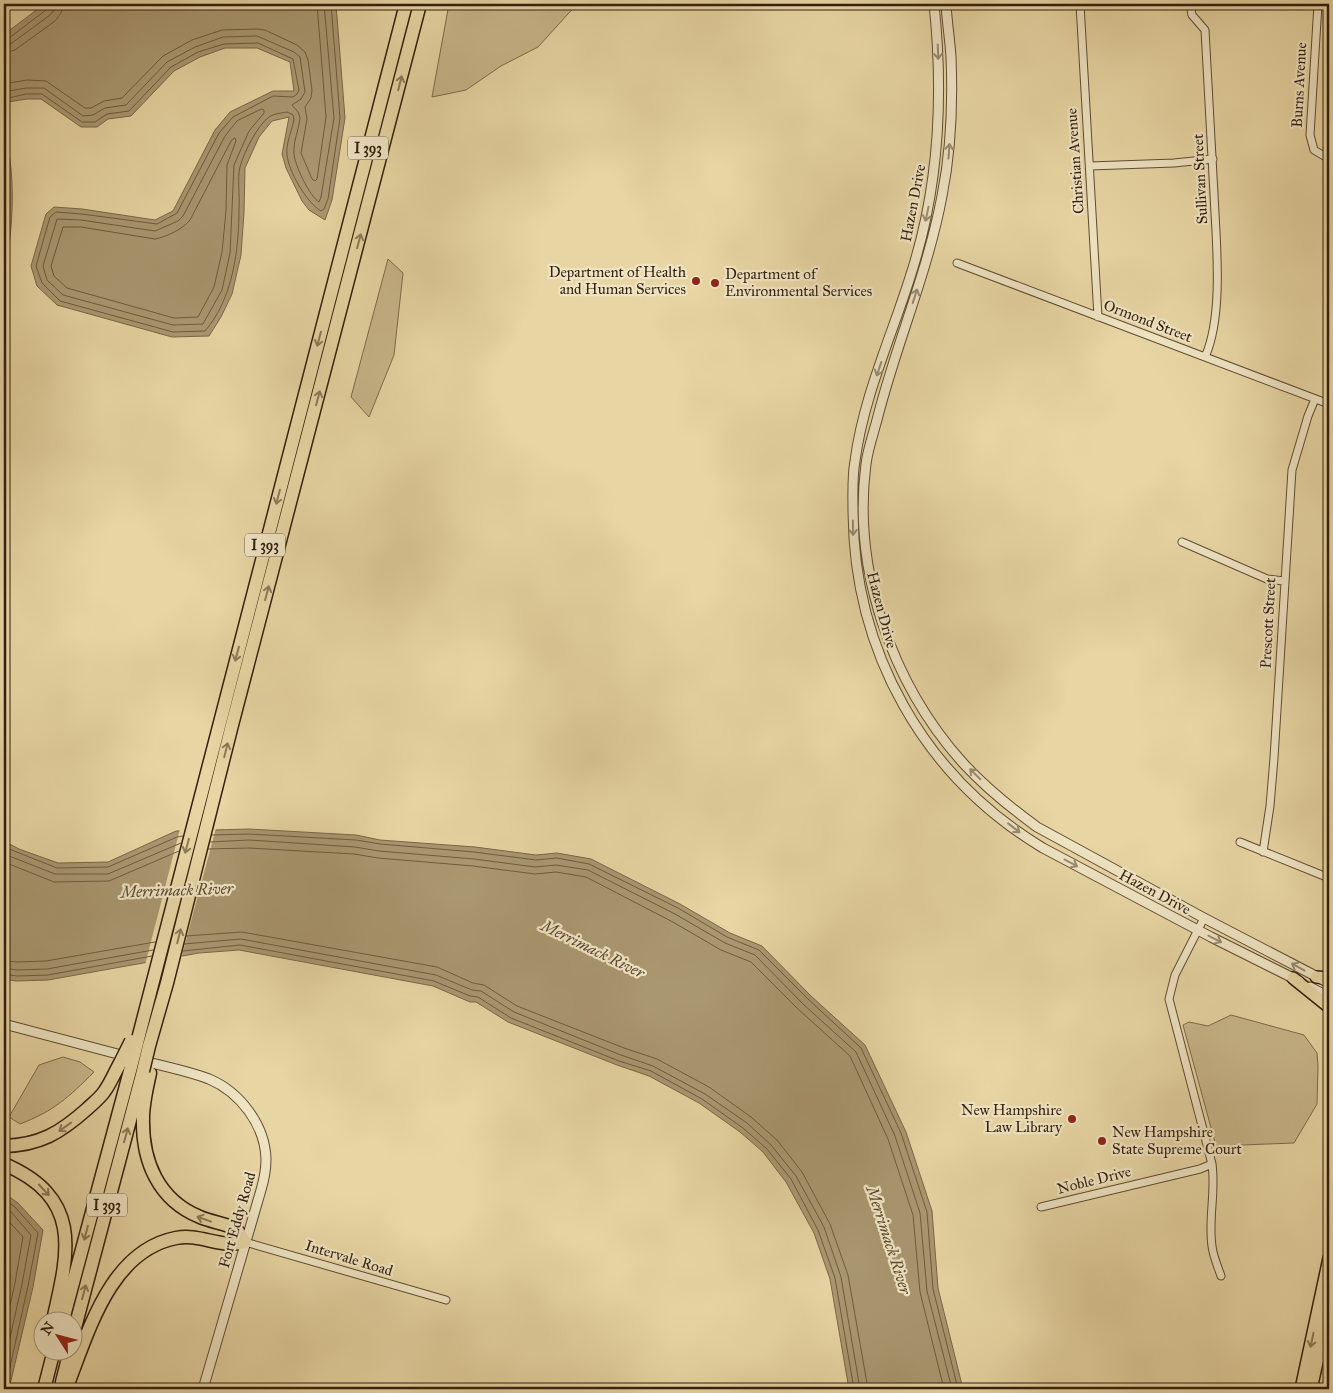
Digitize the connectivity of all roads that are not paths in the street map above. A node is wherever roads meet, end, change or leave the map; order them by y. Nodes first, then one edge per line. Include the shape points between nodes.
1 (406, 4) edge
2 (420, 4) edge
3 (934, 4) edge
4 (946, 4) edge
5 (1080, 4) edge
6 (1190, 4) edge
7 (1318, 4) edge
8 (1213, 159) junction
9 (1329, 159) edge
10 (1090, 166) junction
11 (957, 263) dead end
12 (1098, 316) junction
13 (1205, 357) junction
14 (1315, 399) junction
15 (1329, 404) edge
16 (1182, 542) dead end
17 (1284, 581) junction
18 (1240, 842) dead end
19 (1263, 852) junction
20 (1329, 878) edge
21 (1204, 918) junction
22 (1198, 930) junction
23 (1316, 977) junction
24 (1293, 978) junction
25 (1329, 978) edge
26 (1329, 984) edge
27 (1329, 997) edge
28 (1329, 1007) edge
29 (4, 1024) edge
30 (143, 1045) junction
31 (136, 1069) junction
32 (4, 1146) edge
33 (4, 1164) edge
34 (1212, 1164) junction
35 (1041, 1207) dead end
36 (245, 1242) junction
37 (1329, 1258) edge
38 (1221, 1276) dead end
39 (446, 1300) dead end
40 (55, 1310) edge
41 (65, 1310) edge
42 (79, 1310) edge
43 (1329, 1310) edge
44 (44, 1360) edge
45 (51, 1360) edge
46 (67, 1360) edge
47 (39, 1389) edge
48 (44, 1389) edge
49 (60, 1389) edge
50 (66, 1389) edge
51 (202, 1389) edge
52 (1301, 1389) edge
53 (1311, 1389) edge

1 -> 30 highway, I 393 via 151,983
30 -> 2 highway, I 393 via 167,983
3 -> 22 street, Hazen Drive via 938,48 938,133 931,192 915,263 864,416 854,461 856,564 871,628 883,664 908,714 956,778 987,807 1043,848
21 -> 4 street, Hazen Drive via 1037,828 987,786 933,726 913,695 886,635 866,546 866,463 884,393 931,244 948,163 951,57
5 - 10 street, Christian Avenue
6 - 8 street, Sullivan Street via 1192,14 1205,30
7 - 9 street, Burns Avenue via 1310,135 1314,150
8 - 10 street
8 - 13 street, Sullivan Street via 1217,280 1215,317
10 - 12 street, Christian Avenue
11 - 12 street, Ormond Street
12 - 13 street, Ormond Street
13 - 14 street, Ormond Street
14 - 15 street, Ormond Street
14 - 17 street, Prescott Street via 1292,470
16 - 17 street via 1267,579
17 - 19 street, Prescott Street via 1274,758
18 - 19 street
19 - 20 street
21 - 22 street
23 -> 21 street, Hazen Drive
22 -> 24 street, Hazen Drive
22 - 34 street via 1175,975 1169,999
23 - 25 main road
23 - 26 street, Hazen Drive
24 - 27 street, Hazen Drive
24 - 28 main road
29 - 36 street, Fort Eddy Road via 196,1075 221,1085 236,1097 260,1130 266,1158 261,1190
30 - 31 highway, I 393, bridge
30 - 31 highway
31 -> 32 highway via 55,1134 20,1146
36 -> 31 highway via 235,1229 198,1217 162,1190 151,1172 145,1150
31 -> 41 highway, I 393
42 -> 31 highway, I 393
33 -> 40 highway via 36,1181 54,1202 62,1219 66,1255
34 - 35 street, Noble Drive
34 - 38 street via 1215,1182 1212,1246
36 - 39 street, Intervale Road
36 - 50 highway via 231,1244 198,1237 178,1238 148,1248 119,1274 109,1289
36 - 51 street, Fort Eddy Road
37 -> 52 main road
43 - 53 main road
44 - 47 highway
45 - 48 highway
46 - 49 highway

